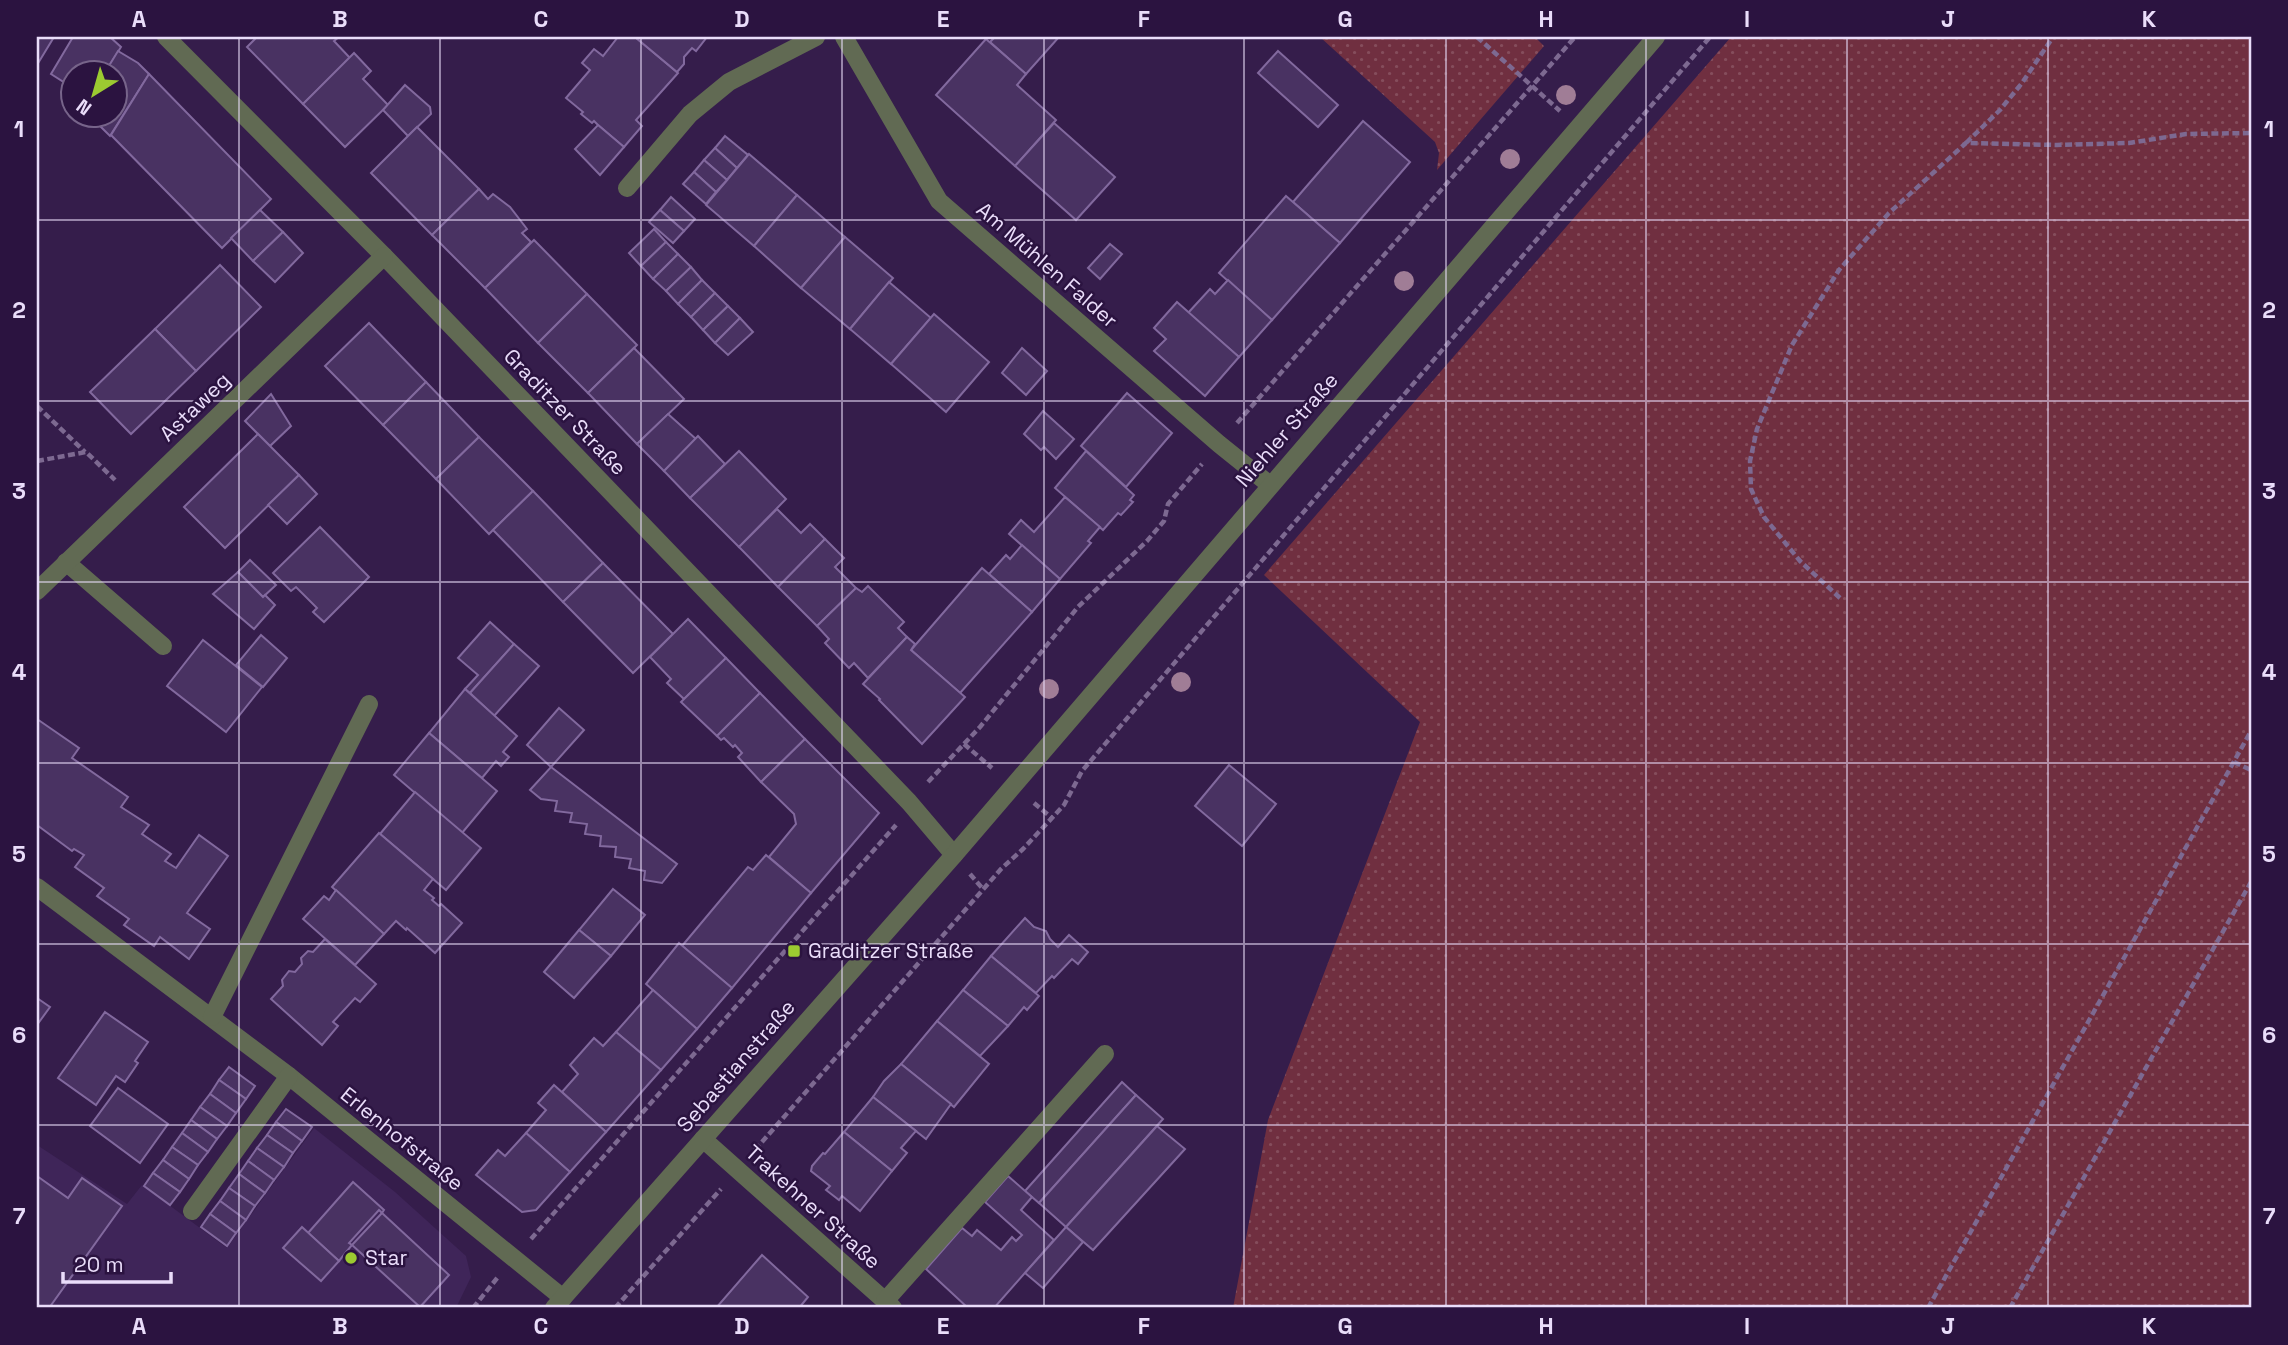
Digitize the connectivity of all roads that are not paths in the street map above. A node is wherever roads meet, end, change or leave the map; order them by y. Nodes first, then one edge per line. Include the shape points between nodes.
1 (166, 37) edge
2 (816, 37) edge
3 (844, 37) edge
4 (1656, 37) edge
5 (627, 188) dead end
6 (384, 256) junction
7 (1270, 485) junction
8 (66, 562) junction
9 (37, 591) edge
10 (163, 646) dead end
11 (369, 704) dead end
12 (954, 855) junction
13 (37, 887) edge
14 (212, 1017) junction
15 (1105, 1054) dead end
16 (289, 1076) junction
17 (702, 1139) junction
18 (192, 1211) dead end
19 (558, 1303) edge
20 (889, 1305) edge

1 - 6 street, Graditzer Straße
2 - 5 street via 729,82 690,114
3 - 7 street, Am Mühlen Falder via 939,201
4 - 7 street, Niehler Straße
6 - 8 street, Astaweg
6 - 12 street, Graditzer Straße via 909,802
7 - 12 street, Niehler Straße
8 - 9 street, Astaweg
8 - 10 street
11 - 14 street
12 - 17 street, Sebastianstraße
13 - 14 street, Erlenhofstraße
14 - 16 street, Erlenhofstraße
15 - 20 street
16 - 18 street
16 - 19 street, Erlenhofstraße via 514,1258
17 - 19 street, Sebastianstraße
17 - 20 street, Trakehner Straße

